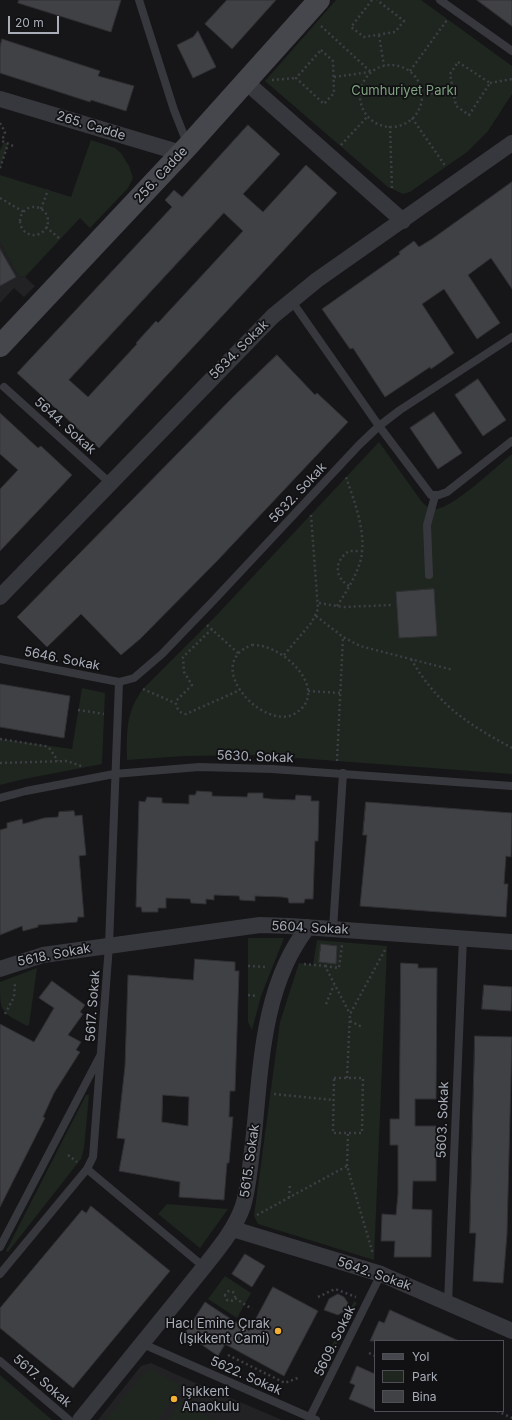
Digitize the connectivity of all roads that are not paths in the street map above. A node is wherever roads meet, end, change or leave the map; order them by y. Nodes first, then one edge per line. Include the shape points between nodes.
1 (140, 0) edge
2 (319, 0) edge
3 (440, 0) edge
4 (512, 51) edge
5 (255, 82) junction
6 (0, 99) edge
7 (512, 143) edge
8 (185, 150) junction
9 (402, 220) junction
10 (291, 300) junction
11 (512, 337) edge
12 (0, 346) edge
13 (4, 387) dead end
14 (380, 426) junction
15 (512, 441) edge
16 (110, 483) junction
17 (435, 496) junction
18 (428, 575) dead end
19 (0, 597) edge
20 (0, 659) edge
21 (119, 682) junction
22 (342, 773) junction
23 (114, 774) junction
24 (512, 786) edge
25 (0, 798) edge
26 (308, 927) junction
27 (333, 929) junction
28 (463, 938) junction
29 (512, 942) edge
30 (109, 945) junction
31 (7, 972) edge
32 (102, 1054) junction
33 (87, 1169) junction
34 (235, 1224) junction
35 (0, 1246) edge
36 (204, 1267) junction
37 (0, 1274) edge
38 (381, 1274) junction
39 (448, 1302) junction
40 (512, 1331) edge
41 (143, 1344) junction
42 (0, 1361) edge
43 (313, 1419) edge
44 (69, 1420) edge
45 (80, 1420) edge

1 - 8 lane
2 - 5 street, 256. Cadde
3 - 4 lane
5 - 8 street, 256. Cadde
5 - 9 street
6 - 8 street, 265. Cadde
7 - 9 street, 5634. Sokak
8 - 12 street, 256. Cadde
9 - 10 street, 5634. Sokak
10 - 14 lane
10 - 16 street, 5634. Sokak
11 - 14 lane, 5632. Sokak
13 - 16 lane, 5644. Sokak
14 - 17 lane via 426,490
14 - 21 lane, 5632. Sokak via 359,445 162,654 134,678
15 - 17 lane via 453,487
16 - 19 street, 5634. Sokak
17 - 18 lane via 427,525
20 - 21 lane, 5646. Sokak
21 - 23 lane, 5617. Sokak
22 - 23 lane, 5630. Sokak via 213,767
22 - 24 lane, 5630. Sokak
22 - 27 lane
23 - 25 lane, 5630. Sokak
23 - 30 lane, 5617. Sokak
26 - 27 street, 5604. Sokak
26 - 30 street, 5604. Sokak via 245,926
26 - 34 street, 5615. Sokak via 288,962 276,990 269,1016 247,1190
27 - 28 street, 5604. Sokak
28 - 29 street, 5604. Sokak
28 - 39 lane, 5603. Sokak
30 - 31 street, 5618. Sokak via 43,955
30 - 32 lane, 5617. Sokak
32 - 33 lane, 5617. Sokak via 94,1156
32 - 35 lane
33 - 36 lane
33 - 37 lane, 5617. Sokak
34 - 36 street, 5615. Sokak
34 - 38 street, 5642. Sokak
36 - 41 street, 5615. Sokak
38 - 39 street, 5642. Sokak
38 - 43 lane, 5609. Sokak
39 - 40 street, 5642. Sokak
41 - 43 lane, 5622. Sokak
41 - 45 street, 5615. Sokak
42 - 44 lane, 5617. Sokak

